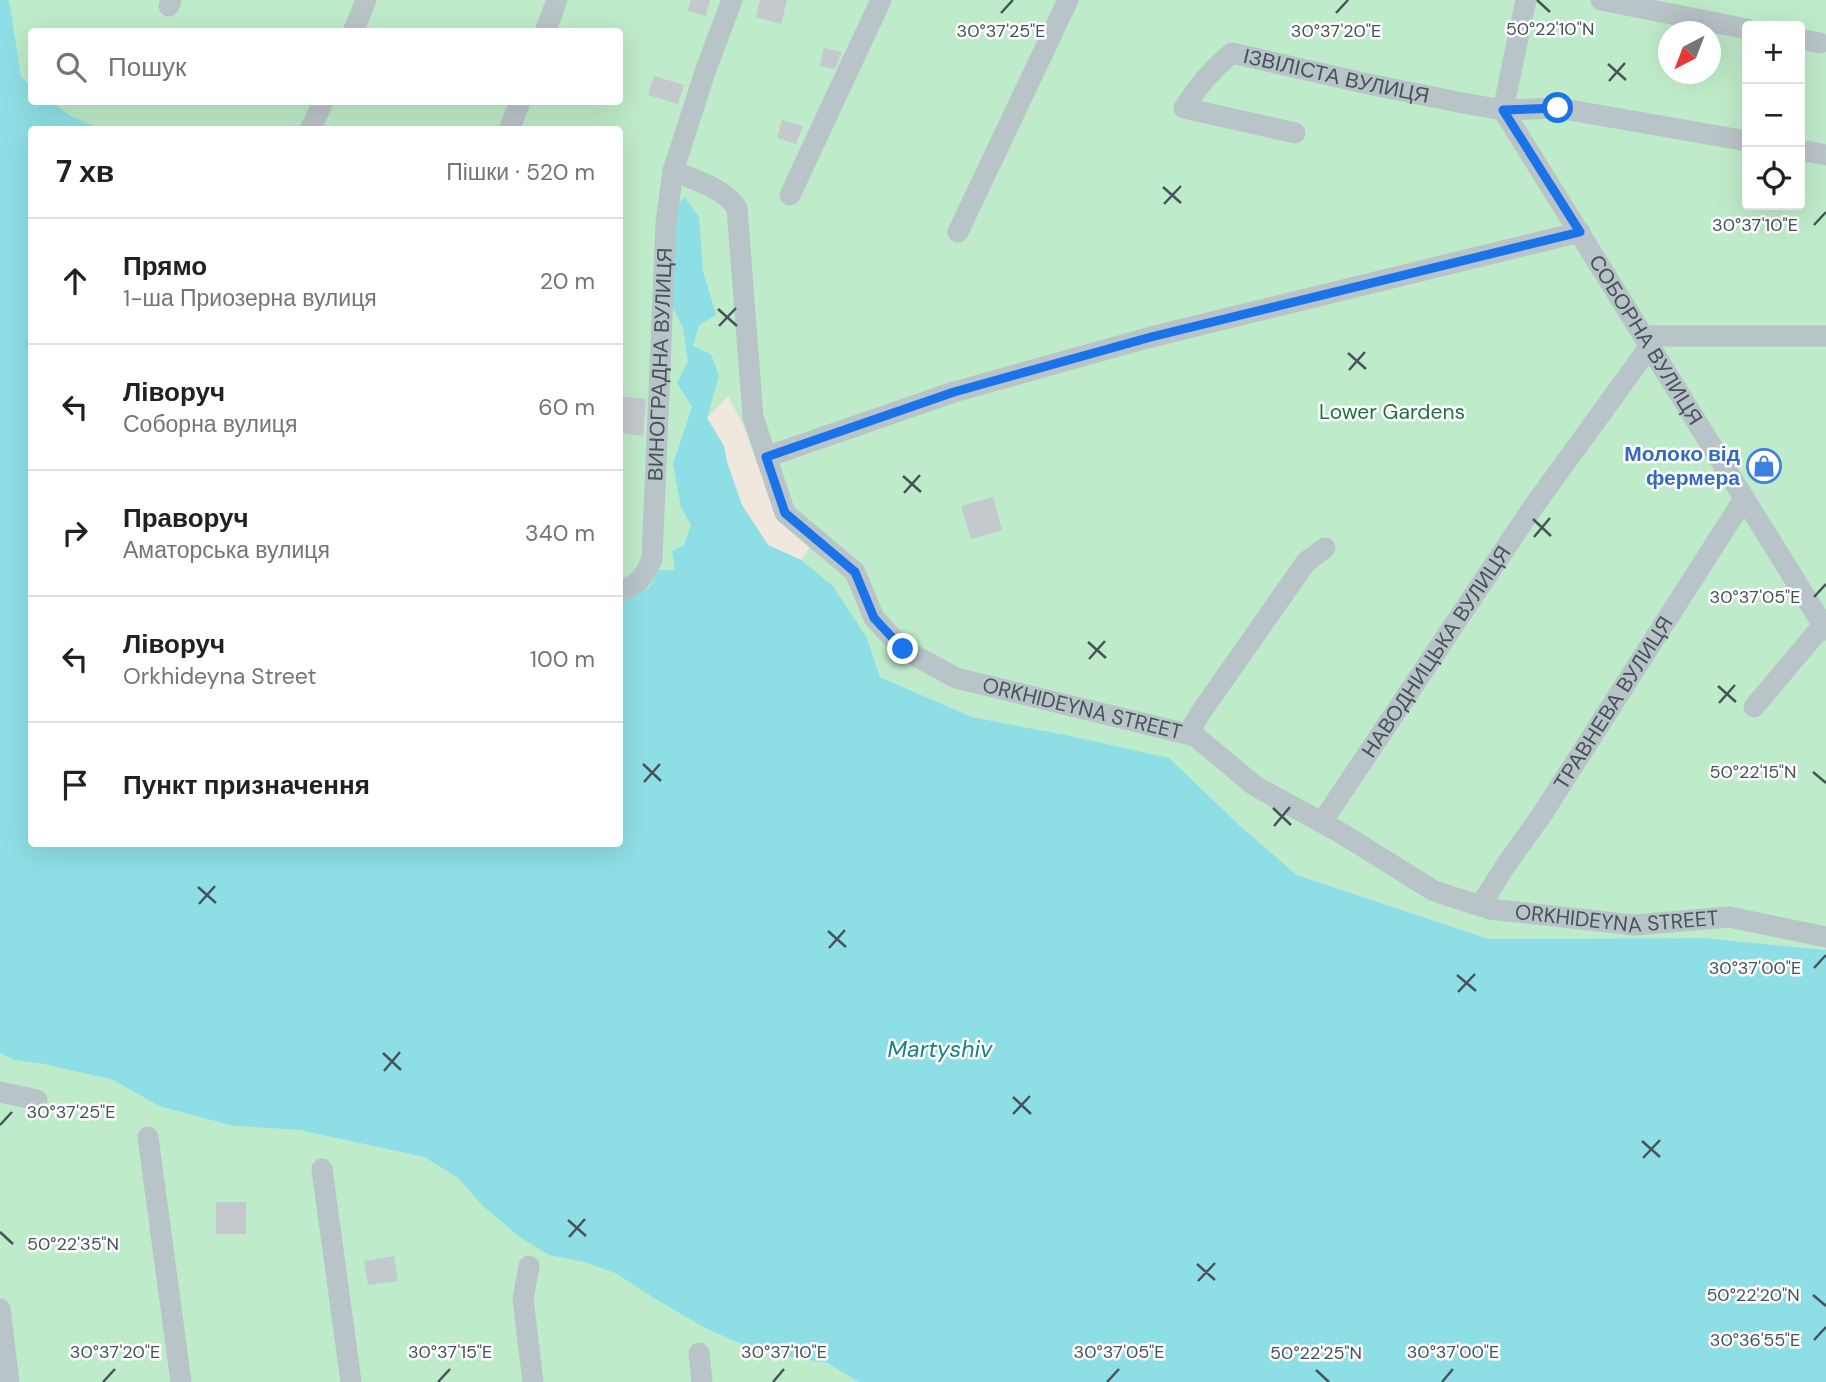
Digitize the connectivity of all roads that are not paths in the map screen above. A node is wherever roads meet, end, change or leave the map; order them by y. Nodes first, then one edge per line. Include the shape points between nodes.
1 (366, 0) edge
2 (557, 0) edge
3 (732, 0) edge
4 (881, 0) edge
5 (1068, 0) edge
6 (1526, 0) edge
7 (1601, 0) edge
8 (355, 28) edge
9 (546, 28) edge
10 (1742, 28) edge
11 (323, 105) edge
12 (325, 105) edge
13 (519, 105) edge
14 (1503, 110) junction
15 (312, 126) edge
16 (326, 126) edge
17 (511, 126) edge
18 (1295, 133) dead end
19 (1742, 140) edge
20 (1805, 151) edge
21 (1826, 155) edge
22 (673, 171) junction
23 (790, 195) dead end
24 (958, 232) dead end
25 (1580, 232) junction
26 (1826, 336) edge
27 (1647, 341) junction
28 (766, 457) junction
29 (1744, 499) junction
30 (1325, 548) dead end
31 (623, 590) edge
32 (1824, 627) edge
33 (1754, 707) dead end
34 (1188, 734) junction
35 (1322, 822) junction
36 (1480, 906) junction
37 (1826, 937) edge
38 (0, 1091) edge
39 (37, 1100) dead end
40 (148, 1137) dead end
41 (322, 1169) dead end
42 (529, 1266) dead end
43 (0, 1309) edge
44 (699, 1353) dead end
45 (9, 1382) edge
46 (181, 1382) edge
47 (351, 1382) edge
48 (533, 1382) edge
49 (702, 1382) edge

1 - 8 street
2 - 9 street
3 - 22 street, ВИНОГРАДНА ВУЛИЦЯ
4 - 23 street
5 - 24 street
6 - 14 street
7 - 10 street
11 - 15 street
12 - 16 street
13 - 17 street
14 - 18 street, ІЗВІЛІСТА ВУЛИЦЯ via 1232,53 1198,85 1184,108
14 - 19 street via 1558,108
14 - 25 street, СОБОРНА ВУЛИЦЯ
20 - 21 street
22 - 28 street, ORKHIDEYNA STREET via 719,190 737,208 753,417
22 - 31 street, ВИНОГРАДНА ВУЛИЦЯ via 666,223 652,559 645,575
25 - 27 street, СОБОРНА ВУЛИЦЯ
25 - 28 street via 1151,337 954,392
26 - 27 street
27 - 29 street, СОБОРНА ВУЛИЦЯ
27 - 35 street, НАВОДНИЦЬКА ВУЛИЦЯ
28 - 34 street, ORKHIDEYNA STREET via 785,513 855,572 874,618 903,649 956,678
29 - 32 street, СОБОРНА ВУЛИЦЯ
29 - 36 street, ТРАВНЕВА ВУЛИЦЯ
30 - 34 street via 1306,562
32 - 33 street
34 - 35 street, ORKHIDEYNA STREET via 1255,786
35 - 36 street, ORKHIDEYNA STREET via 1434,891
36 - 37 street, ORKHIDEYNA STREET via 1634,925 1730,917
38 - 39 street
40 - 46 street
41 - 47 street
42 - 48 street via 523,1299
43 - 45 street
44 - 49 street

